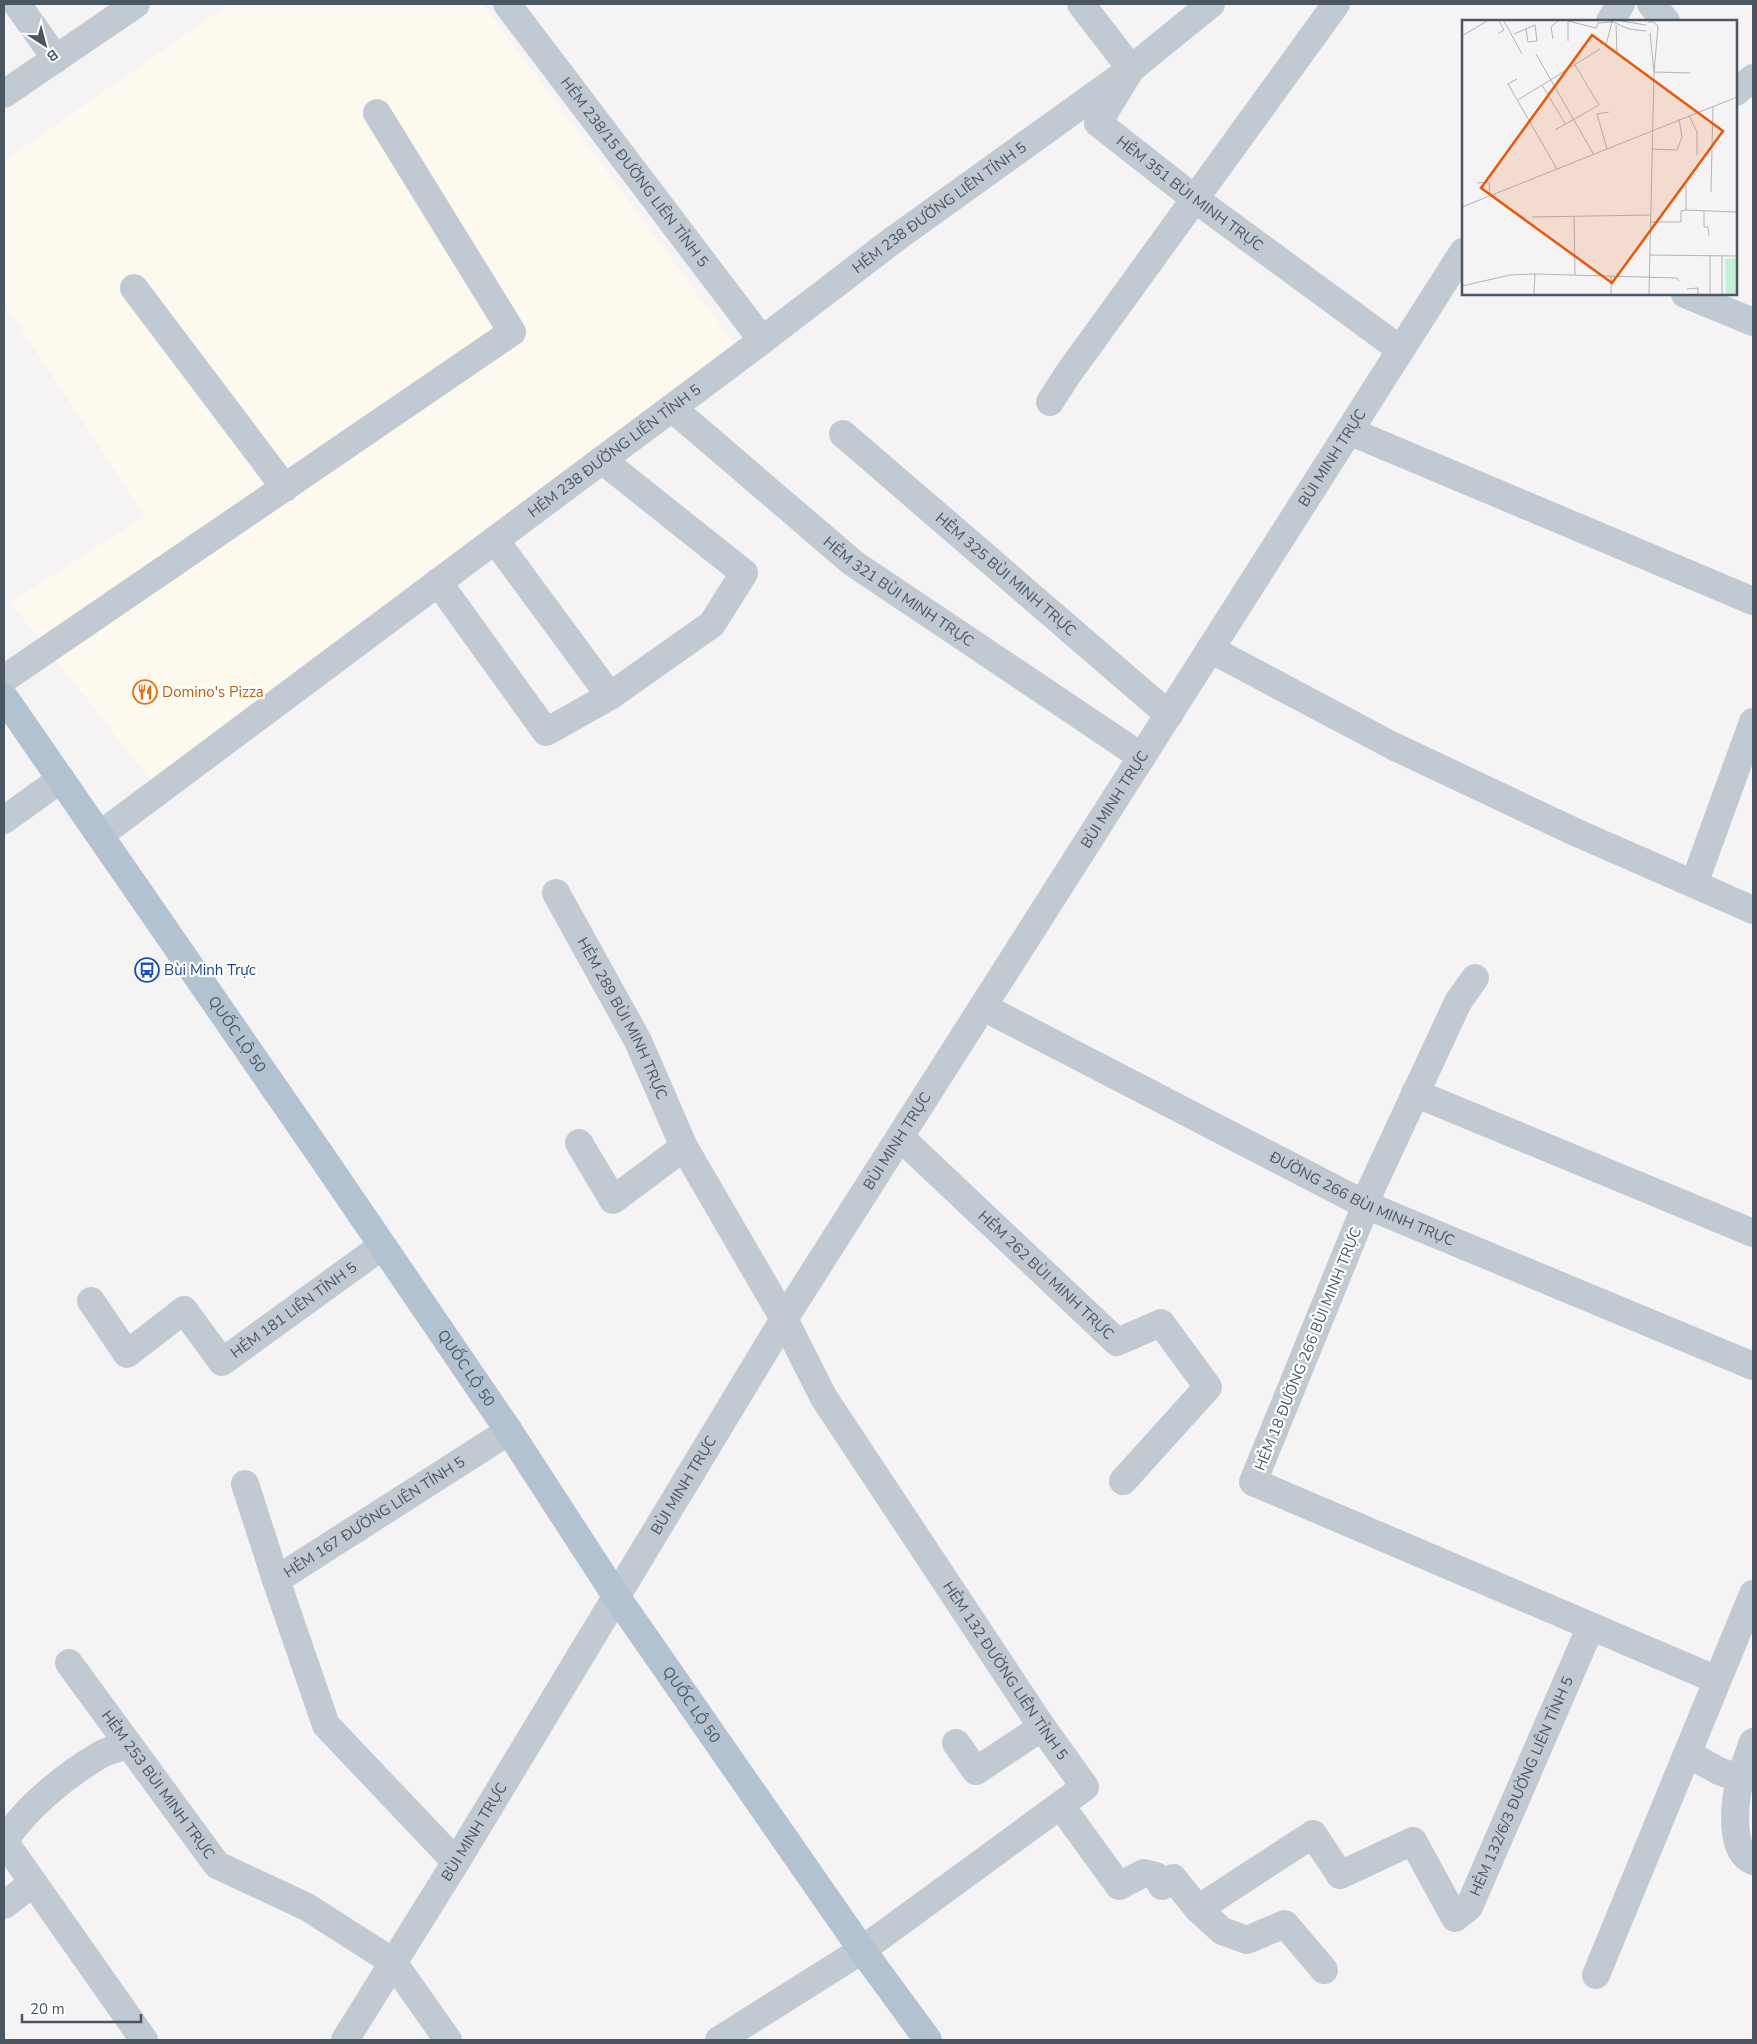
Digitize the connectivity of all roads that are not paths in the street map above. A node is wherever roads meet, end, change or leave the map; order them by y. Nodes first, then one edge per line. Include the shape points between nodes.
1 (17, 4) edge
2 (136, 4) edge
3 (507, 4) edge
4 (1081, 4) edge
5 (1211, 4) edge
6 (1336, 4) edge
7 (1621, 4) edge
8 (1651, 4) edge
9 (1611, 20) edge
10 (1665, 20) edge
11 (56, 59) junction
12 (1131, 69) junction
13 (1753, 78) edge
14 (1737, 91) edge
15 (4, 94) edge
16 (377, 113) dead end
17 (1195, 198) junction
18 (1462, 254) edge
19 (134, 288) dead end
20 (1686, 295) edge
21 (1753, 322) edge
22 (762, 340) junction
23 (1401, 350) junction
24 (1050, 402) dead end
25 (672, 408) junction
26 (1349, 431) junction
27 (843, 434) dead end
28 (602, 460) junction
29 (285, 488) junction
30 (495, 540) junction
31 (438, 582) junction
32 (1753, 602) edge
33 (1210, 649) junction
34 (4, 679) edge
35 (610, 696) junction
36 (4, 697) edge
37 (1169, 715) junction
38 (1753, 722) edge
39 (1142, 756) junction
40 (61, 779) junction
41 (4, 820) edge
42 (100, 835) junction
43 (1694, 884) junction
44 (556, 893) dead end
45 (1753, 910) edge
46 (1475, 978) dead end
47 (983, 1007) junction
48 (1415, 1093) junction
49 (900, 1137) junction
50 (579, 1143) dead end
51 (684, 1147) junction
52 (1366, 1205) junction
53 (1753, 1233) edge
54 (382, 1246) junction
55 (91, 1301) dead end
56 (784, 1319) junction
57 (1753, 1366) edge
58 (509, 1431) junction
59 (1123, 1481) dead end
60 (245, 1484) dead end
61 (276, 1580) junction
62 (1753, 1594) edge
63 (616, 1596) junction
64 (1591, 1626) junction
65 (69, 1663) dead end
66 (1718, 1680) junction
67 (1042, 1727) junction
68 (1753, 1742) edge
69 (956, 1743) dead end
70 (129, 1745) junction
71 (1688, 1754) junction
72 (1740, 1779) junction
73 (1061, 1806) junction
74 (4, 1841) edge
75 (1753, 1861) edge
76 (456, 1862) junction
77 (33, 1883) junction
78 (4, 1905) edge
79 (1198, 1909) junction
80 (862, 1950) junction
81 (393, 1962) junction
82 (1324, 1970) dead end
83 (1596, 1974) dead end
84 (144, 2040) edge
85 (345, 2040) edge
86 (448, 2040) edge
87 (719, 2040) edge
88 (928, 2040) edge

1 - 11 street
2 - 11 street
3 - 22 street, HẺM 238/15 ĐƯỜNG LIÊN TỈNH 5
4 - 12 street
5 - 12 street, HẺM 238 ĐƯỜNG LIÊN TỈNH 5
6 - 17 street
7 - 9 street
8 - 10 street
11 - 15 street
12 - 17 street, HẺM 351 BÙI MINH TRỰC via 1098,123
12 - 22 street, HẺM 238 ĐƯỜNG LIÊN TỈNH 5 via 896,238
13 - 14 street
16 - 29 street via 512,332
17 - 23 street, HẺM 351 BÙI MINH TRỰC
17 - 24 street
18 - 23 street, BÙI MINH TRỰC
19 - 29 street
20 - 21 street
22 - 25 street, HẺM 238 ĐƯỜNG LIÊN TỈNH 5
23 - 26 street, BÙI MINH TRỰC
25 - 28 street, HẺM 238 ĐƯỜNG LIÊN TỈNH 5
25 - 39 street, HẺM 321 BÙI MINH TRỰC via 854,563
26 - 32 street
26 - 33 street, BÙI MINH TRỰC
27 - 37 street, HẺM 325 BÙI MINH TRỰC
28 - 30 street, HẺM 238 ĐƯỜNG LIÊN TỈNH 5
28 - 35 street via 744,573 712,624
29 - 34 street
30 - 31 street, HẺM 238 ĐƯỜNG LIÊN TỈNH 5
30 - 35 street
31 - 35 street via 546,732
31 - 42 street, HẺM 238 ĐƯỜNG LIÊN TỈNH 5
33 - 37 street, BÙI MINH TRỰC
33 - 43 street via 1393,746
36 - 40 main road, QUỐC LỘ 50
37 - 39 street, BÙI MINH TRỰC
38 - 43 street
39 - 47 street, BÙI MINH TRỰC
40 - 41 street
40 - 42 main road, QUỐC LỘ 50
42 - 54 main road, QUỐC LỘ 50
43 - 45 street
44 - 51 street, HẺM 289 BÙI MINH TRỰC via 638,1041
46 - 48 street, HẺM 18 ĐƯỜNG 266 BÙI MINH TRỰC via 1458,1002
47 - 49 street, BÙI MINH TRỰC
47 - 52 street, ĐƯỜNG 266 BÙI MINH TRỰC
48 - 52 street, HẺM 18 ĐƯỜNG 266 BÙI MINH TRỰC
48 - 53 street
49 - 56 street, BÙI MINH TRỰC
49 - 59 street, HẺM 262 BÙI MINH TRỰC via 1117,1342 1162,1322 1208,1387
50 - 51 street via 613,1200
51 - 56 street, HẺM 289 BÙI MINH TRỰC
52 - 57 street, ĐƯỜNG 266 BÙI MINH TRỰC
52 - 64 street, HẺM 18 ĐƯỜNG 266 BÙI MINH TRỰC via 1254,1482
54 - 55 street, HẺM 181 LIÊN TỈNH 5 via 222,1362 184,1310 127,1354
54 - 58 main road, QUỐC LỘ 50
56 - 63 street, BÙI MINH TRỰC
56 - 67 street, HẺM 132 ĐƯỜNG LIÊN TỈNH 5 via 824,1398
58 - 61 street, HẺM 167 ĐƯỜNG LIÊN TỈNH 5
58 - 63 main road, QUỐC LỘ 50
60 - 61 street
61 - 76 street, HẺM 167 ĐƯỜNG LIÊN TỈNH 5 via 326,1725
62 - 66 street
63 - 76 street, BÙI MINH TRỰC
63 - 80 main road, QUỐC LỘ 50
64 - 66 street, HẺM 18 ĐƯỜNG 266 BÙI MINH TRỰC
64 - 79 street, HẺM 132/6/3 ĐƯỜNG LIÊN TỈNH 5 via 1469,1907 1455,1918 1413,1842 1340,1875 1312,1834
65 - 70 street, HẺM 253 BÙI MINH TRỰC
66 - 71 street
67 - 69 street via 976,1771
67 - 73 street, HẺM 132 ĐƯỜNG LIÊN TỈNH 5 via 1085,1787
68 - 72 street
70 - 74 street via 101,1755 69,1777 28,1810
70 - 81 street, HẺM 253 BÙI MINH TRỰC via 217,1865 307,1907
71 - 72 street
71 - 83 street
72 - 75 street via 1734,1818 1741,1849
73 - 79 street via 1120,1886 1144,1873 1156,1876 1162,1886 1173,1878
73 - 80 street, HẺM 132 ĐƯỜNG LIÊN TỈNH 5
74 - 77 street
76 - 81 street, BÙI MINH TRỰC
77 - 78 street
77 - 84 street
79 - 82 street via 1222,1932 1247,1940 1285,1924
80 - 87 street, HẺM 132 ĐƯỜNG LIÊN TỈNH 5
80 - 88 main road, QUỐC LỘ 50
81 - 85 street, BÙI MINH TRỰC
81 - 86 street

